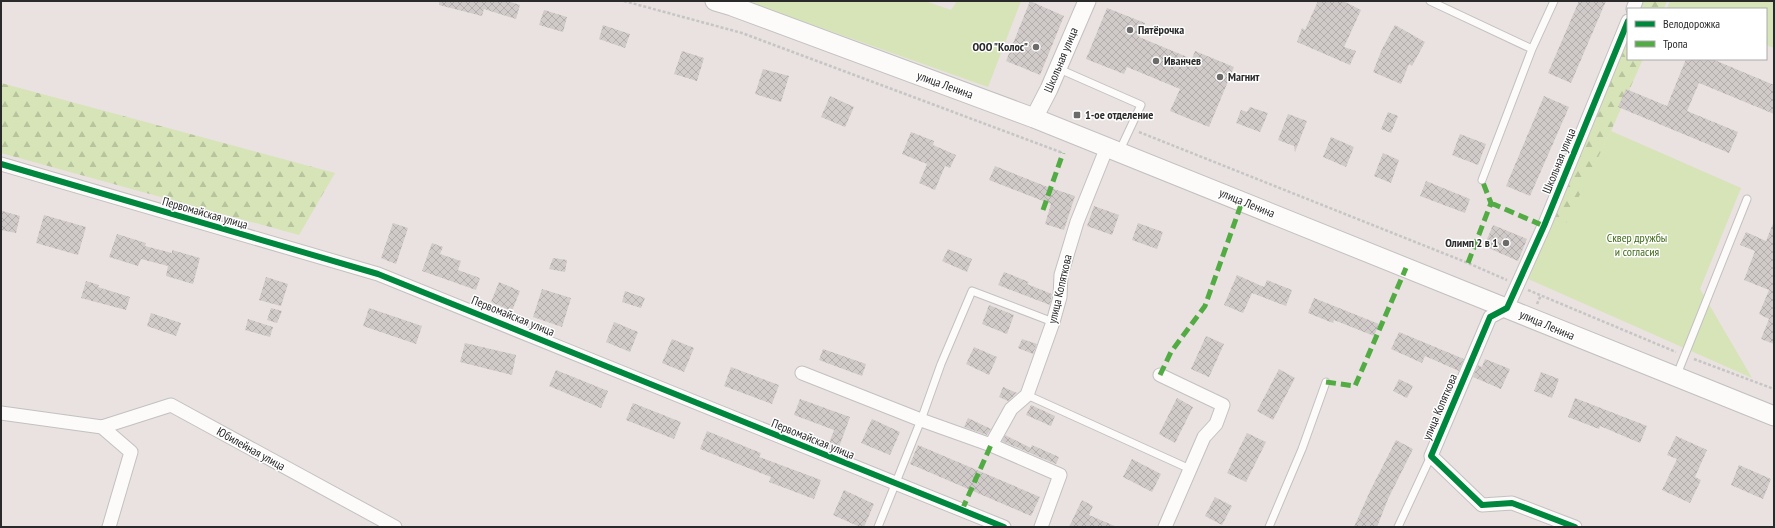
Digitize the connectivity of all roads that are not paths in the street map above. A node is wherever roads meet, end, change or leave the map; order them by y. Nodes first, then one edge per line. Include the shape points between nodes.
1 (1087, 1) edge
2 (1430, 1) edge
3 (1554, 1) edge
4 (727, 2) edge
5 (1627, 23) edge
6 (1532, 49) junction
7 (1057, 68) junction
8 (1034, 118) junction
9 (1113, 150) junction
10 (1, 164) edge
11 (1482, 180) dead end
12 (1747, 199) dead end
13 (1507, 308) junction
14 (1053, 322) junction
15 (802, 372) dead end
16 (1160, 375) dead end
17 (1676, 377) junction
18 (1326, 382) dead end
19 (1027, 395) junction
20 (1, 412) edge
21 (1774, 416) edge
22 (921, 420) junction
23 (102, 427) junction
24 (991, 445) junction
25 (1431, 456) junction
26 (1190, 469) junction
27 (896, 484) junction
28 (109, 527) edge
29 (395, 527) edge
30 (878, 527) edge
31 (1004, 527) edge
32 (1041, 527) edge
33 (1165, 527) edge
34 (1269, 527) edge
35 (1398, 527) edge
36 (1575, 527) edge

1 - 7 street, Школьная улица
2 - 6 lane
3 - 6 lane
4 - 8 main road, улица Ленина
5 - 13 street, Школьная улица via 1544,226
6 - 11 lane
7 - 8 street, Школьная улица
7 - 9 lane via 1141,105 1131,128
8 - 9 main road, улица Ленина
9 - 13 main road, улица Ленина
9 - 14 street, улица Копяткова via 1075,230 1061,275 1060,297
10 - 27 street, Первомайская улица via 378,274
12 - 17 lane
13 - 17 main road, улица Ленина
13 - 25 street, улица Копяткова via 1490,317
14 - 19 street, улица Копяткова
14 - 22 lane via 972,291
15 - 22 street
16 - 26 street via 1223,405 1216,424 1204,437
17 - 21 main road, улица Ленина
18 - 34 lane via 1302,449
19 - 24 street, улица Копяткова via 1011,409
19 - 26 lane
20 - 23 street, Юбилейная улица
22 - 24 street
22 - 27 lane
23 - 28 street via 131,452
23 - 29 street, Юбилейная улица via 171,405
24 - 32 street via 1060,475
25 - 35 lane
25 - 36 street, улица Копяткова via 1482,505 1512,503
26 - 33 street
27 - 30 lane
27 - 31 street, Первомайская улица

